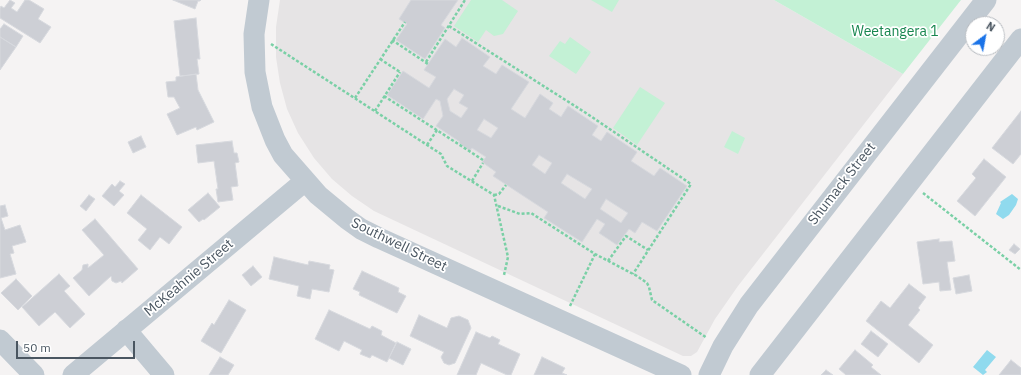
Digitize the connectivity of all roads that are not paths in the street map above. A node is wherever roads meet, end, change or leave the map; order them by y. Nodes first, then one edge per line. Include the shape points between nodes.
1 (259, 0) edge
2 (986, 0) edge
3 (1021, 39) edge
4 (304, 181) junction
5 (126, 330) junction
6 (0, 340) edge
7 (34, 375) edge
8 (73, 375) edge
9 (164, 375) edge
10 (681, 375) edge
11 (709, 375) edge
12 (760, 375) edge

1 - 4 street, Southwell Street via 254,34 254,57 262,107 283,155
2 - 11 street, Shumack Street via 748,305
3 - 12 street
4 - 5 street, McKeahnie Street
4 - 10 street, Southwell Street via 361,229
5 - 8 street, McKeahnie Street
5 - 9 street
6 - 7 street

